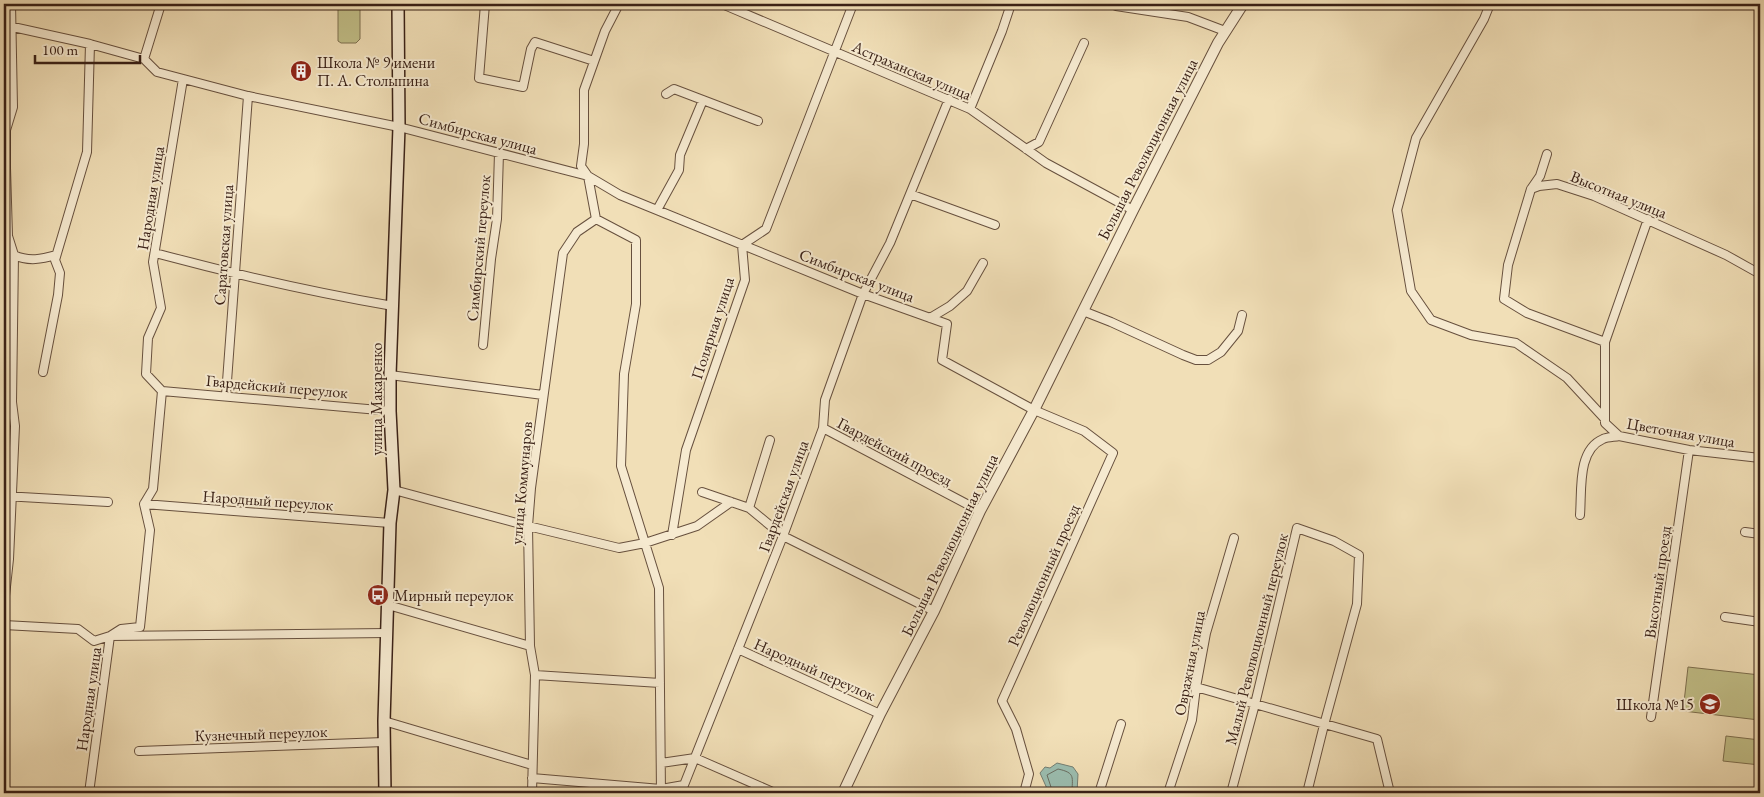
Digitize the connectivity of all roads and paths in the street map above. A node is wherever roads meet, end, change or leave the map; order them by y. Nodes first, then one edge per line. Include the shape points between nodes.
1 (11, 4) edge
2 (161, 4) edge
3 (398, 4) edge
4 (485, 4) edge
5 (619, 4) edge
6 (722, 4) edge
7 (853, 4) edge
8 (1011, 4) edge
9 (1243, 4) edge
10 (1490, 4) edge
11 (1116, 6) dead end
12 (8, 26) edge
13 (1226, 31) junction
14 (1084, 43) dead end
15 (90, 44) junction
16 (834, 52) junction
17 (144, 59) junction
18 (594, 61) junction
19 (183, 79) junction
20 (666, 94) dead end
21 (248, 96) junction
22 (949, 99) junction
23 (703, 100) junction
24 (970, 109) junction
25 (758, 121) dead end
26 (398, 127) junction
27 (1026, 149) junction
28 (498, 153) junction
29 (1547, 154) dead end
30 (588, 176) junction
31 (1531, 189) junction
32 (910, 194) junction
33 (657, 210) junction
34 (1132, 210) junction
35 (596, 219) junction
36 (1648, 219) junction
37 (995, 225) dead end
38 (742, 245) junction
39 (4, 249) edge
40 (155, 254) junction
41 (14, 255) junction
42 (56, 255) junction
43 (982, 263) dead end
44 (235, 274) junction
45 (1760, 274) edge
46 (863, 294) junction
47 (393, 306) junction
48 (1083, 311) junction
49 (1242, 315) dead end
50 (930, 318) junction
51 (1605, 342) junction
52 (483, 345) dead end
53 (43, 372) dead end
54 (390, 375) junction
55 (162, 391) junction
56 (543, 394) junction
57 (226, 395) junction
58 (1034, 410) junction
59 (390, 411) junction
60 (1604, 419) junction
61 (823, 428) junction
62 (1619, 436) junction
63 (770, 440) dead end
64 (1689, 450) junction
65 (1760, 458) edge
66 (394, 490) junction
67 (702, 492) dead end
68 (4, 496) edge
69 (13, 496) junction
70 (108, 502) dead end
71 (731, 502) junction
72 (144, 504) junction
73 (748, 508) junction
74 (980, 511) junction
75 (1580, 514) dead end
76 (390, 523) junction
77 (528, 526) junction
78 (1745, 532) dead end
79 (672, 534) junction
80 (1760, 534) edge
81 (783, 536) junction
82 (1234, 538) dead end
83 (646, 543) junction
84 (4, 605) edge
85 (388, 605) junction
86 (934, 611) junction
87 (1725, 617) dead end
88 (1760, 622) edge
89 (4, 625) edge
90 (387, 633) junction
91 (110, 636) junction
92 (530, 646) junction
93 (738, 649) junction
94 (534, 675) junction
95 (660, 683) junction
96 (1196, 687) junction
97 (1255, 704) junction
98 (880, 714) junction
99 (1651, 717) dead end
100 (384, 721) junction
101 (1121, 724) dead end
102 (1324, 725) junction
103 (384, 742) junction
104 (139, 751) dead end
105 (695, 758) junction
106 (661, 763) junction
107 (532, 765) junction
108 (532, 778) junction
109 (661, 791) edge
110 (89, 793) edge
111 (385, 793) edge
112 (532, 793) edge
113 (775, 793) edge
114 (843, 793) edge
115 (1024, 793) edge
116 (1100, 793) edge
117 (1168, 793) edge
118 (1231, 793) edge
119 (1307, 793) edge
120 (1390, 793) edge

1 - 12 street
2 - 17 street
3 - 26 main road, улица Макаренко
4 - 18 street via 478,78 523,87 531,49 536,42
5 - 18 street
6 - 16 street, Астраханская улица
7 - 16 street
8 - 24 street
9 - 13 street, Большая Революционная улица
10 - 60 street, Цветочная улица via 1416,138 1397,210 1411,291 1431,320 1471,335 1516,343 1567,378
11 - 13 street via 1188,17
12 - 15 street, Симбирская улица
12 - 41 street via 13,107 6,130 6,168 8,236
13 - 34 street, Большая Революционная улица
14 - 27 street via 1039,142
15 - 17 street, Симбирская улица
15 - 42 street via 88,152
16 - 22 street, Астраханская улица
16 - 38 street via 766,229
17 - 19 street, Симбирская улица via 157,72
18 - 30 street via 584,90 581,166
19 - 21 street, Симбирская улица
19 - 40 street, Народная улица
20 - 23 street via 674,89
21 - 26 street, Симбирская улица
21 - 44 street, Саратовская улица
22 - 24 street, Астраханская улица
22 - 32 street, Гвардейская улица
23 - 25 street
23 - 33 street via 680,156 679,170
24 - 27 street, Астраханская улица
26 - 28 street, Симбирская улица
26 - 47 main road, улица Макаренко
27 - 34 street, Астраханская улица
28 - 30 street, Симбирская улица
28 - 52 street, Симбирский переулок via 497,219
29 - 31 street via 1540,176
30 - 33 street, Симбирская улица via 620,195
30 - 35 street
31 - 36 street, Высотная улица via 1557,184
31 - 51 street via 1508,265 1504,299 1527,313
32 - 37 street
32 - 46 street, Гвардейская улица via 890,243
33 - 38 street, Симбирская улица
34 - 48 street, Большая Революционная улица
35 - 56 street, улица Коммунаров via 577,232 563,253
35 - 83 street via 636,240 636,304 624,374 622,466
36 - 45 street, Высотная улица
36 - 51 street
38 - 46 street, Симбирская улица
38 - 79 street, Полярная улица via 745,280 686,450
39 - 41 street
40 - 44 street
40 - 55 street, Народная улица via 161,308 148,338 146,374
41 - 42 street via 36,260
41 - 69 street
42 - 53 street via 60,273 58,295
43 - 50 street, Симбирская улица via 967,291
44 - 47 street
44 - 57 street, Саратовская улица
46 - 50 street, Симбирская улица
46 - 61 street, Гвардейская улица via 825,400
47 - 54 main road, улица Макаренко
48 - 49 street via 1196,360 1208,360 1221,352 1238,332
48 - 58 street, Большая Революционная улица
50 - 58 street, Симбирская улица via 947,324 942,360
51 - 60 street
54 - 56 street
54 - 59 main road, улица Макаренко
55 - 57 street, Гвардейский переулок
55 - 72 street via 153,489
56 - 77 street, улица Коммунаров
57 - 59 street, Гвардейский переулок
58 - 74 street, Большая Революционная улица
58 - 115 street, Революционный проезд via 1084,432 1113,453 1002,701 1016,729 1029,774
59 - 66 main road, улица Макаренко
60 - 62 street, Цветочная улица via 1604,423
61 - 74 street, Гвардейский проезд
61 - 81 street, Гвардейская улица
62 - 64 street, Цветочная улица
62 - 75 street via 1604,438 1590,447 1584,462
63 - 73 street
64 - 65 street, Цветочная улица
64 - 99 street, Высотный проезд
66 - 76 main road, улица Макаренко
66 - 77 street
67 - 71 street
68 - 69 street
69 - 70 street
69 - 84 street
71 - 73 street
71 - 79 street via 697,526
72 - 76 street, Народный переулок
72 - 91 street, Народная улица via 150,530 140,628 121,629
73 - 81 street
74 - 86 street, Большая Революционная улица
76 - 85 main road, улица Макаренко
77 - 83 street via 619,548
77 - 92 street, улица Коммунаров
78 - 80 street
79 - 83 street
81 - 86 street
81 - 93 street, Гвардейская улица
82 - 96 street, Овражная улица via 1206,632
83 - 95 street via 659,588
85 - 90 main road, улица Макаренко
85 - 92 street
86 - 98 street, Большая Революционная улица
87 - 88 street
89 - 91 street via 78,629 94,642
90 - 91 street
90 - 100 main road, улица Макаренко
91 - 110 street, Народная улица
92 - 94 street, улица Коммунаров
93 - 98 street, Народный переулок
93 - 105 street, Гвардейская улица
94 - 95 street
94 - 107 street, улица Коммунаров
95 - 106 street
96 - 97 street
96 - 117 street, Овражная улица via 1192,720
97 - 102 street
97 - 102 street, Малый Революционный переулок via 1297,528 1334,541 1359,555 1357,604
97 - 118 street, Малый Революционный переулок
98 - 114 street, Большая Революционная улица
100 - 103 main road, улица Макаренко
100 - 107 street
101 - 116 street
102 - 119 street
102 - 120 street via 1377,739
103 - 104 street, Кузнечный переулок
103 - 111 main road, улица Макаренко
105 - 106 street
105 - 109 street, Гвардейская улица via 684,785
105 - 113 street
106 - 109 street
107 - 108 street, улица Коммунаров
108 - 109 street
108 - 112 street, улица Коммунаров

